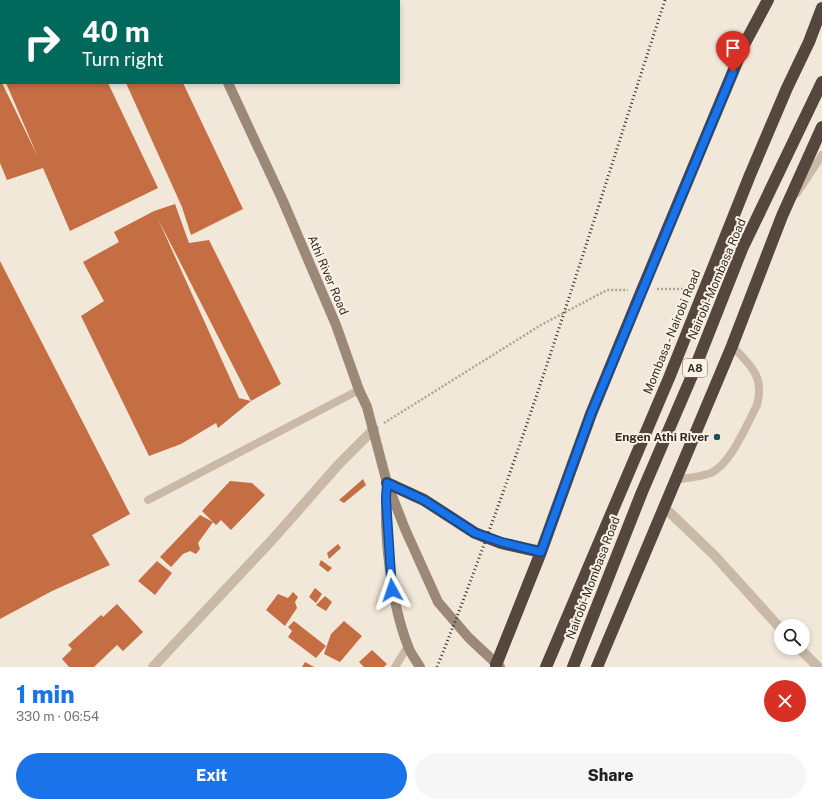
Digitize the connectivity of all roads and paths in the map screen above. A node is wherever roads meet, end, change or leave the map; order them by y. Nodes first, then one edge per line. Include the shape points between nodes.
1 (768, 0) edge
2 (822, 8) edge
3 (822, 82) edge
4 (228, 84) edge
5 (822, 127) edge
6 (822, 155) edge
7 (782, 216) junction
8 (705, 289) junction
9 (642, 290) junction
10 (732, 346) junction
11 (359, 390) junction
12 (374, 429) junction
13 (675, 480) junction
14 (387, 483) junction
15 (148, 500) dead end
16 (664, 507) junction
17 (541, 552) junction
18 (774, 621) edge
19 (408, 646) junction
20 (806, 655) edge
21 (574, 662) edge
22 (497, 666) edge
23 (153, 667) edge
24 (395, 667) edge
25 (420, 667) edge
26 (546, 667) edge
27 (597, 667) edge
28 (818, 667) edge

1 - 9 highway via 745,44
2 - 8 highway, Mombasa - Nairobi Road / A8 via 750,175
3 - 21 highway, Nairobi-Mombasa Road / A8 via 742,249
4 - 11 main road, Athi River Road via 315,276 344,345
5 - 7 highway
6 - 7 lane
7 - 10 highway
8 - 9 path
8 - 26 highway, Mombasa - Nairobi Road / A8
9 - 12 path via 607,290 540,325
9 - 17 highway via 591,414
10 - 13 highway
10 - 13 lane via 756,372 760,390 757,405 721,466 711,473
11 - 12 main road, Athi River Road
11 - 15 lane
12 - 14 main road, Athi River Road
12 - 23 street
13 - 16 highway
14 - 17 highway via 424,500 475,533
14 - 19 main road, Athi River Road via 386,506 392,590
14 - 22 main road, Athi River Road via 438,602
16 - 18 street via 715,556
16 - 27 highway
17 - 22 highway
19 - 24 lane
19 - 25 main road, Athi River Road
20 - 28 street

